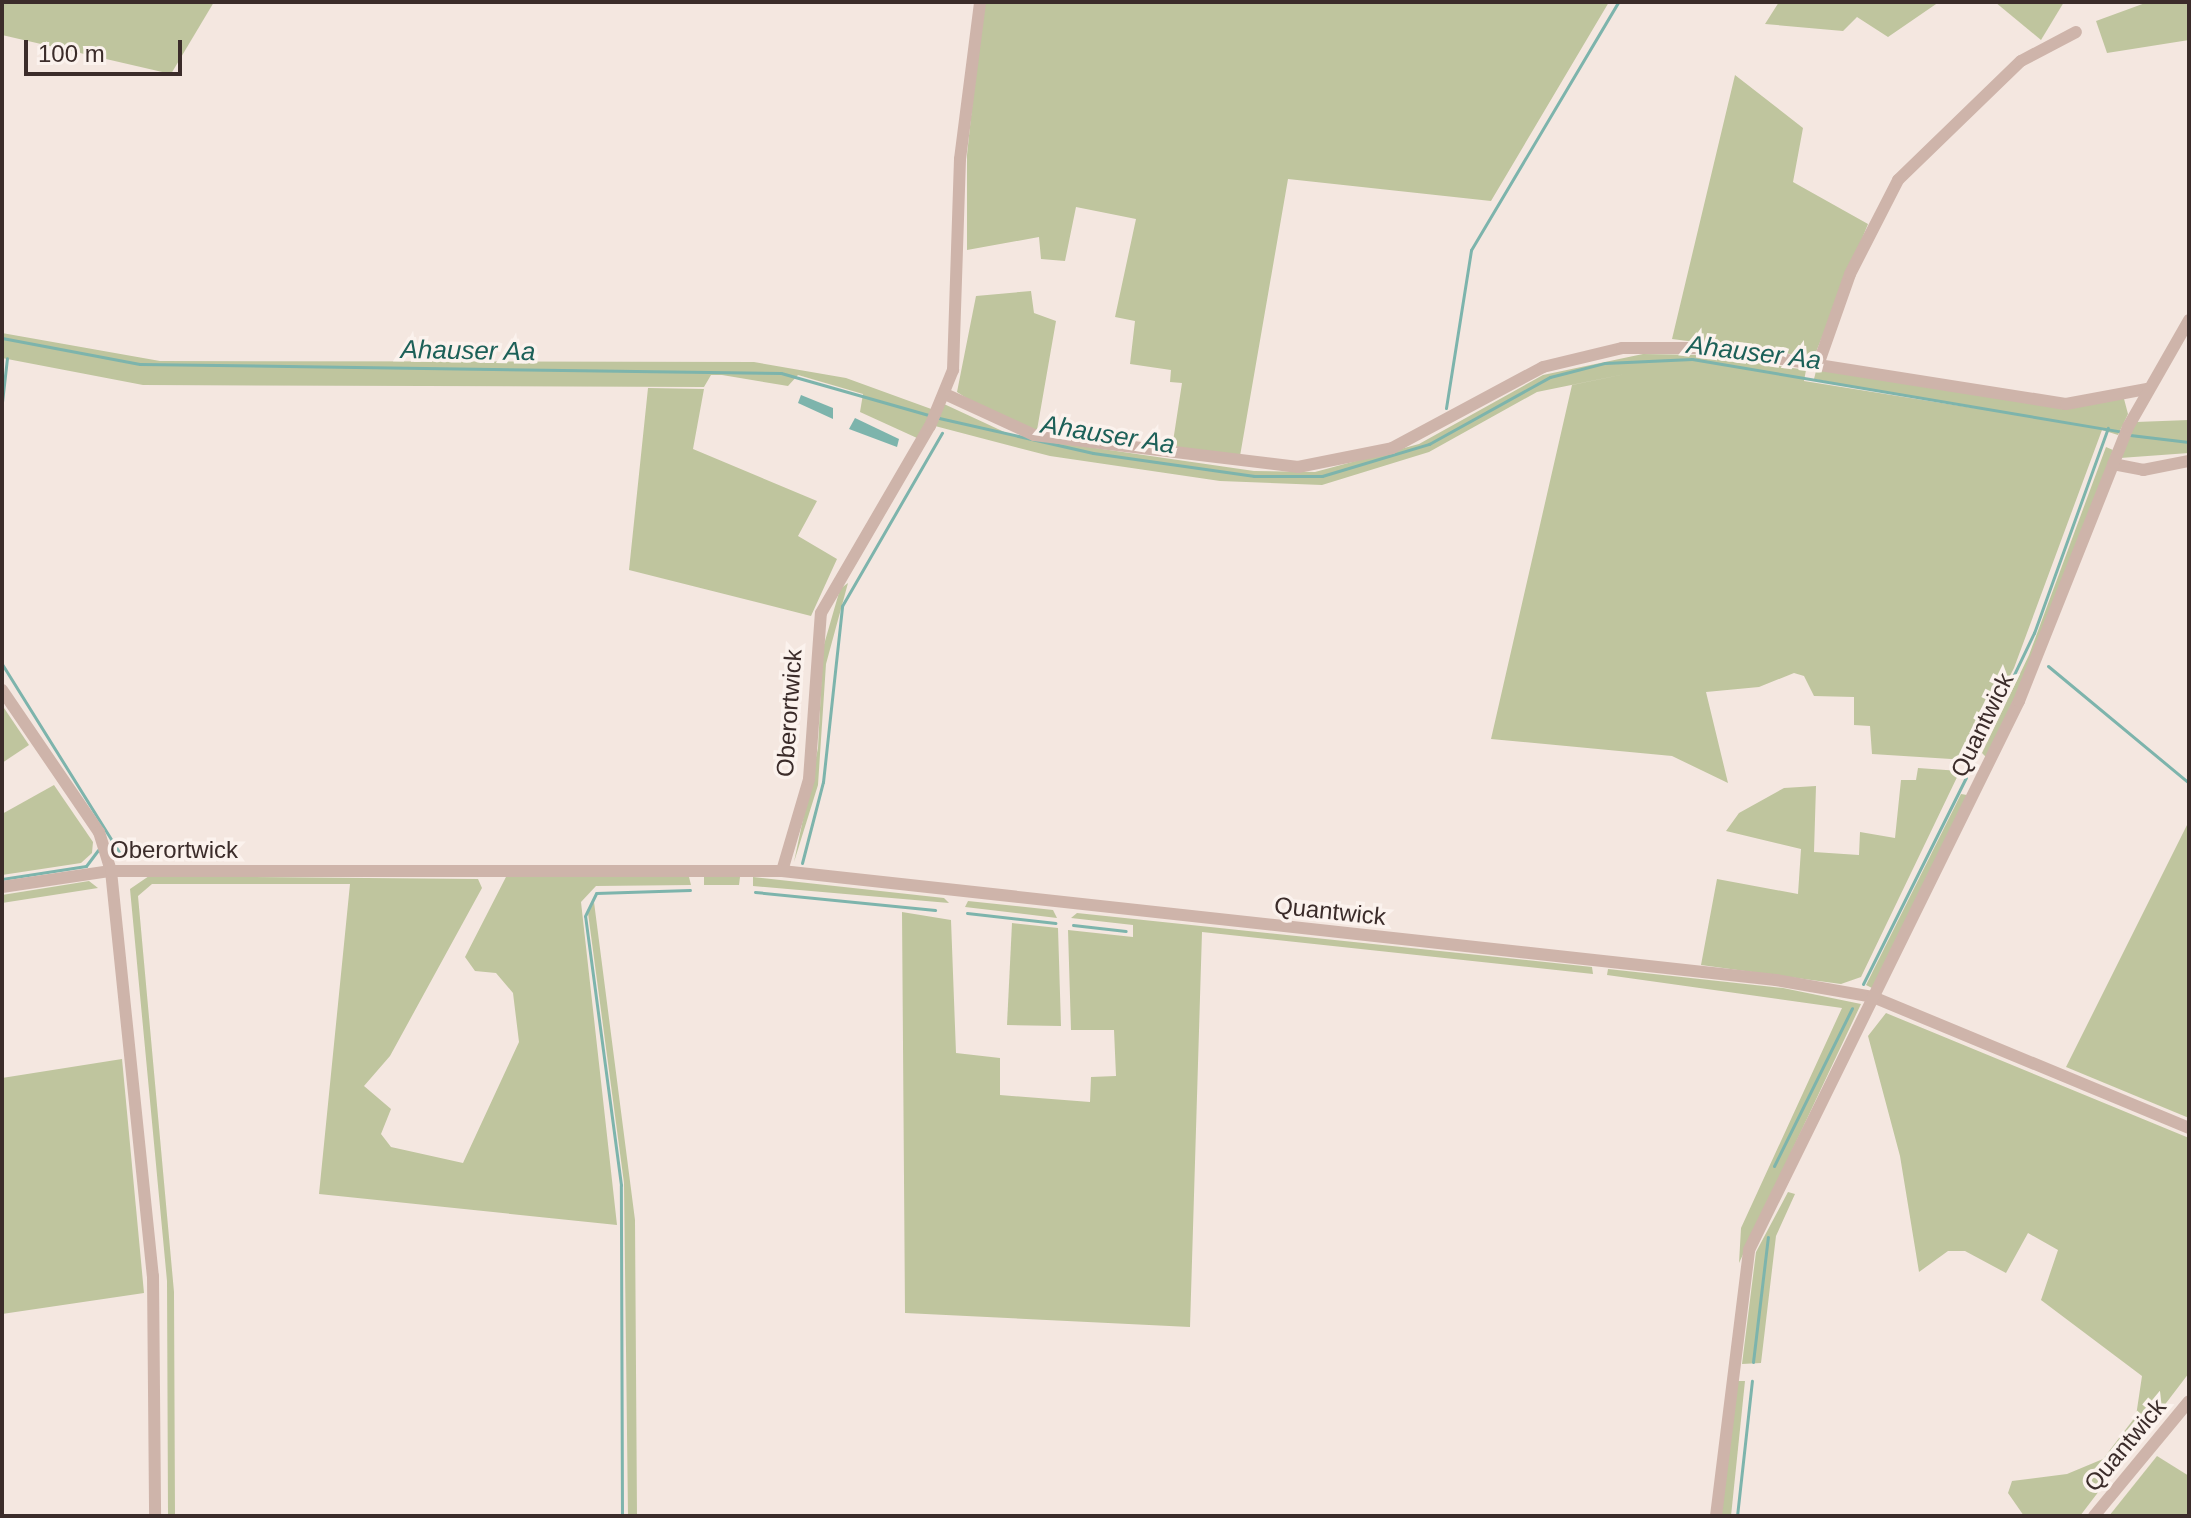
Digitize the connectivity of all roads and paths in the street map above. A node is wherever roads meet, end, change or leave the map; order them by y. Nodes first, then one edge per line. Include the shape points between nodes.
1 (980, 2) edge
2 (2076, 32) dead end
3 (2189, 320) edge
4 (1818, 365) junction
5 (2146, 389) junction
6 (945, 394) junction
7 (2189, 461) edge
8 (2113, 464) junction
9 (2, 690) edge
10 (111, 871) junction
11 (782, 871) junction
12 (2, 887) edge
13 (1873, 997) junction
14 (2189, 1128) edge
15 (2189, 1401) edge
16 (155, 1516) edge
17 (1716, 1516) edge
18 (2094, 1516) edge

1 - 6 street, Oberortwick via 959,186 958,345
2 - 4 street via 2021,61 1898,180 1850,274
3 - 5 street, Quantwick
4 - 5 street via 2066,404
4 - 6 street via 1686,346 1591,352 1543,367 1392,448 1298,467 1034,435
5 - 8 street, Quantwick
6 - 11 street, Oberortwick via 821,613 809,779
7 - 8 street via 2143,470
8 - 13 street, Quantwick via 2029,680
9 - 10 street via 99,832
10 - 11 street, Oberortwick
10 - 12 street, Oberortwick
10 - 16 street via 153,1276
11 - 13 street, Quantwick
13 - 14 street, Quantwick
13 - 17 street, Quantwick via 1749,1250
15 - 18 street, Quantwick

